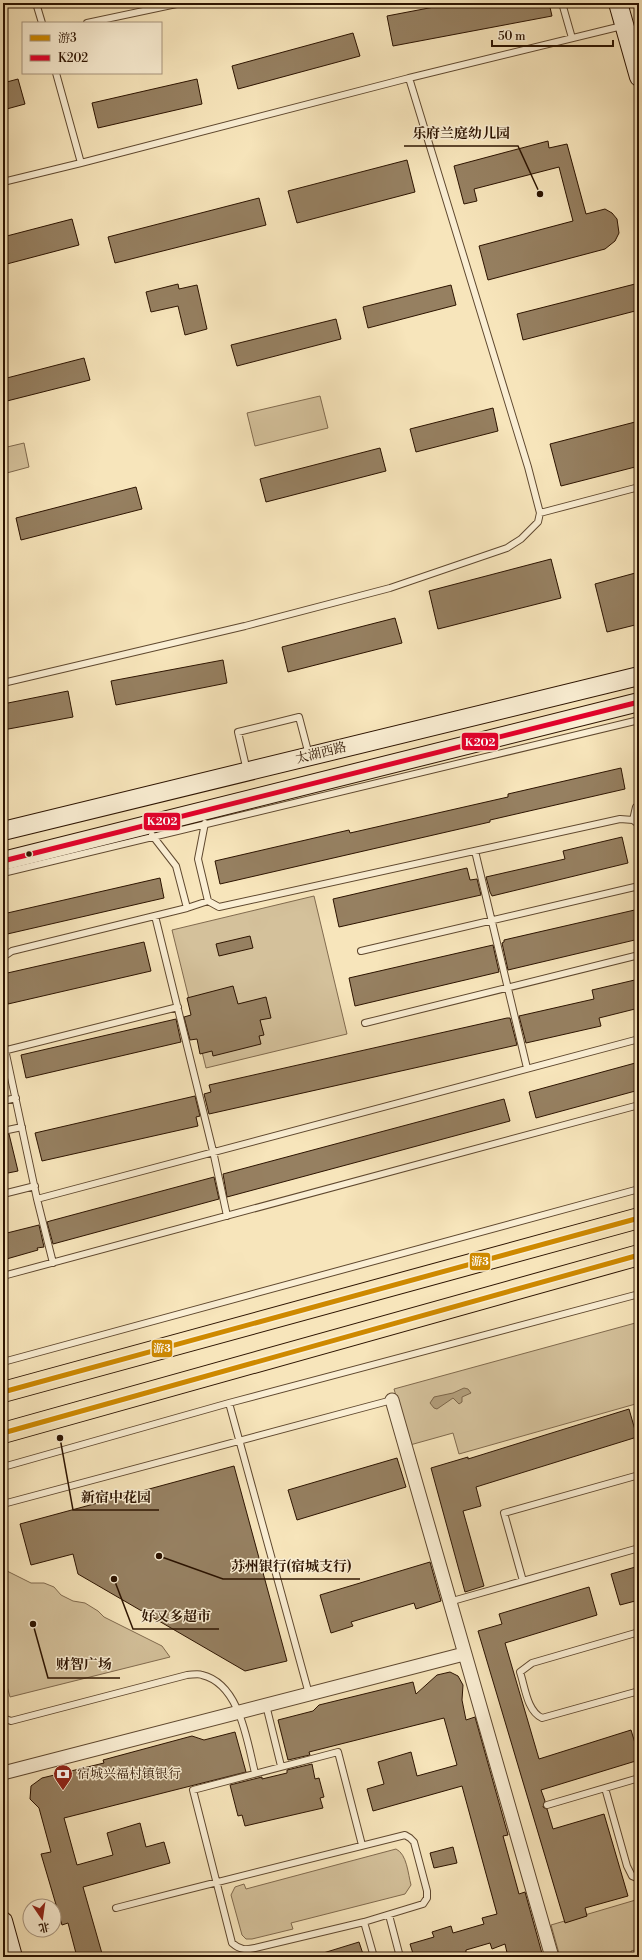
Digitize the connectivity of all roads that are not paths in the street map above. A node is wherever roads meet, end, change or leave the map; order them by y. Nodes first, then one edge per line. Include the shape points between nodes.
1 (36, 3) edge
2 (181, 3) edge
3 (562, 3) edge
4 (618, 3) edge
5 (42, 22) edge
6 (93, 22) edge
7 (624, 25) junction
8 (572, 38) junction
9 (56, 74) edge
10 (639, 77) edge
11 (409, 78) junction
12 (81, 164) junction
13 (3, 182) edge
14 (639, 487) edge
15 (540, 513) junction
16 (639, 676) edge
17 (3, 683) edge
18 (639, 702) edge
19 (639, 720) edge
20 (309, 756) junction
21 (247, 771) junction
22 (639, 805) edge
23 (206, 817) junction
24 (633, 820) junction
25 (639, 825) edge
26 (3, 831) edge
27 (150, 831) junction
28 (475, 851) junction
29 (3, 861) edge
30 (3, 873) edge
31 (639, 886) edge
32 (208, 902) junction
33 (187, 908) junction
34 (155, 916) junction
35 (491, 920) junction
36 (361, 951) dead end
37 (639, 955) edge
38 (3, 957) edge
39 (508, 988) junction
40 (178, 1007) junction
41 (365, 1022) dead end
42 (639, 1039) edge
43 (3, 1040) edge
44 (4, 1051) edge
45 (527, 1068) junction
46 (16, 1098) junction
47 (3, 1102) edge
48 (639, 1106) edge
49 (22, 1127) junction
50 (3, 1132) edge
51 (213, 1151) junction
52 (35, 1186) junction
53 (639, 1189) edge
54 (3, 1194) edge
55 (38, 1199) junction
56 (226, 1216) junction
57 (639, 1218) edge
58 (639, 1255) edge
59 (53, 1263) junction
60 (3, 1276) edge
61 (639, 1294) edge
62 (3, 1362) edge
63 (3, 1392) edge
64 (392, 1400) joint
65 (229, 1403) junction
66 (3, 1433) edge
67 (239, 1440) junction
68 (3, 1467) edge
69 (639, 1475) edge
70 (3, 1504) edge
71 (639, 1548) edge
72 (523, 1581) junction
73 (449, 1602) junction
74 (639, 1632) edge
75 (464, 1654) junction
76 (639, 1691) edge
77 (309, 1694) junction
78 (266, 1705) junction
79 (239, 1712) junction
80 (3, 1718) edge
81 (282, 1766) junction
82 (3, 1773) edge
83 (255, 1773) junction
84 (639, 1778) edge
85 (605, 1788) junction
86 (547, 1805) dead end
87 (362, 1845) junction
88 (639, 1879) edge
89 (217, 1882) junction
90 (116, 1908) dead end
91 (388, 1915) junction
92 (3, 1921) edge
93 (364, 1922) junction
94 (13, 1957) edge
95 (374, 1957) edge
96 (400, 1957) edge
97 (552, 1957) edge

1 - 5 lane
2 - 6 lane
3 - 8 lane
4 - 7 street
7 - 8 lane
7 - 10 street
8 - 11 lane
9 - 12 lane
11 - 12 lane
11 - 15 lane
12 - 13 lane
14 - 15 lane
15 - 17 lane via 538,522 531,530 507,548 390,588 245,626
16 - 20 street, 太湖西路
18 - 23 street
19 - 23 lane
20 - 21 street, 太湖西路
20 - 21 lane via 299,717 238,732
21 - 26 street, 太湖西路
22 - 24 lane via 636,807
23 - 27 street
23 - 32 lane via 198,859
24 - 25 lane
24 - 28 lane via 620,819
27 - 29 street
27 - 30 lane
27 - 33 lane via 176,866
28 - 32 lane via 219,908
28 - 35 lane
31 - 35 lane
32 - 33 lane
33 - 34 lane
34 - 38 lane via 12,951
34 - 40 lane
35 - 36 lane
35 - 39 lane
37 - 39 lane
39 - 41 lane
39 - 45 lane
40 - 44 lane
40 - 51 lane
42 - 45 lane
43 - 44 lane
44 - 46 lane
45 - 51 lane
46 - 47 lane
46 - 49 lane
48 - 56 lane
49 - 50 lane
49 - 52 lane
51 - 55 lane
51 - 56 lane
52 - 54 lane
52 - 55 lane
53 - 62 lane
55 - 59 lane
56 - 59 lane
57 - 63 main road
58 - 66 main road
59 - 60 lane
61 - 65 lane
64 - 67 lane
64 - 73 street
65 - 67 lane
65 - 68 lane
67 - 70 lane
67 - 77 lane
69 - 72 lane via 504,1513
71 - 72 lane
72 - 73 lane
73 - 75 street
74 - 76 lane via 532,1663 520,1672 532,1709 542,1718
75 - 77 street
75 - 97 street
77 - 78 street
78 - 79 street
78 - 81 lane
79 - 80 lane via 225,1688 201,1674 11,1721
79 - 82 street
79 - 83 lane
81 - 83 lane
81 - 87 lane via 338,1752
83 - 89 lane via 193,1790
84 - 85 lane
85 - 86 lane
85 - 88 lane via 627,1866 632,1876
87 - 89 lane
87 - 91 lane via 404,1835 414,1842 427,1898 423,1904
89 - 90 lane
89 - 93 lane via 232,1943 238,1948 256,1948
91 - 93 lane
91 - 96 lane
92 - 94 street
93 - 95 lane

